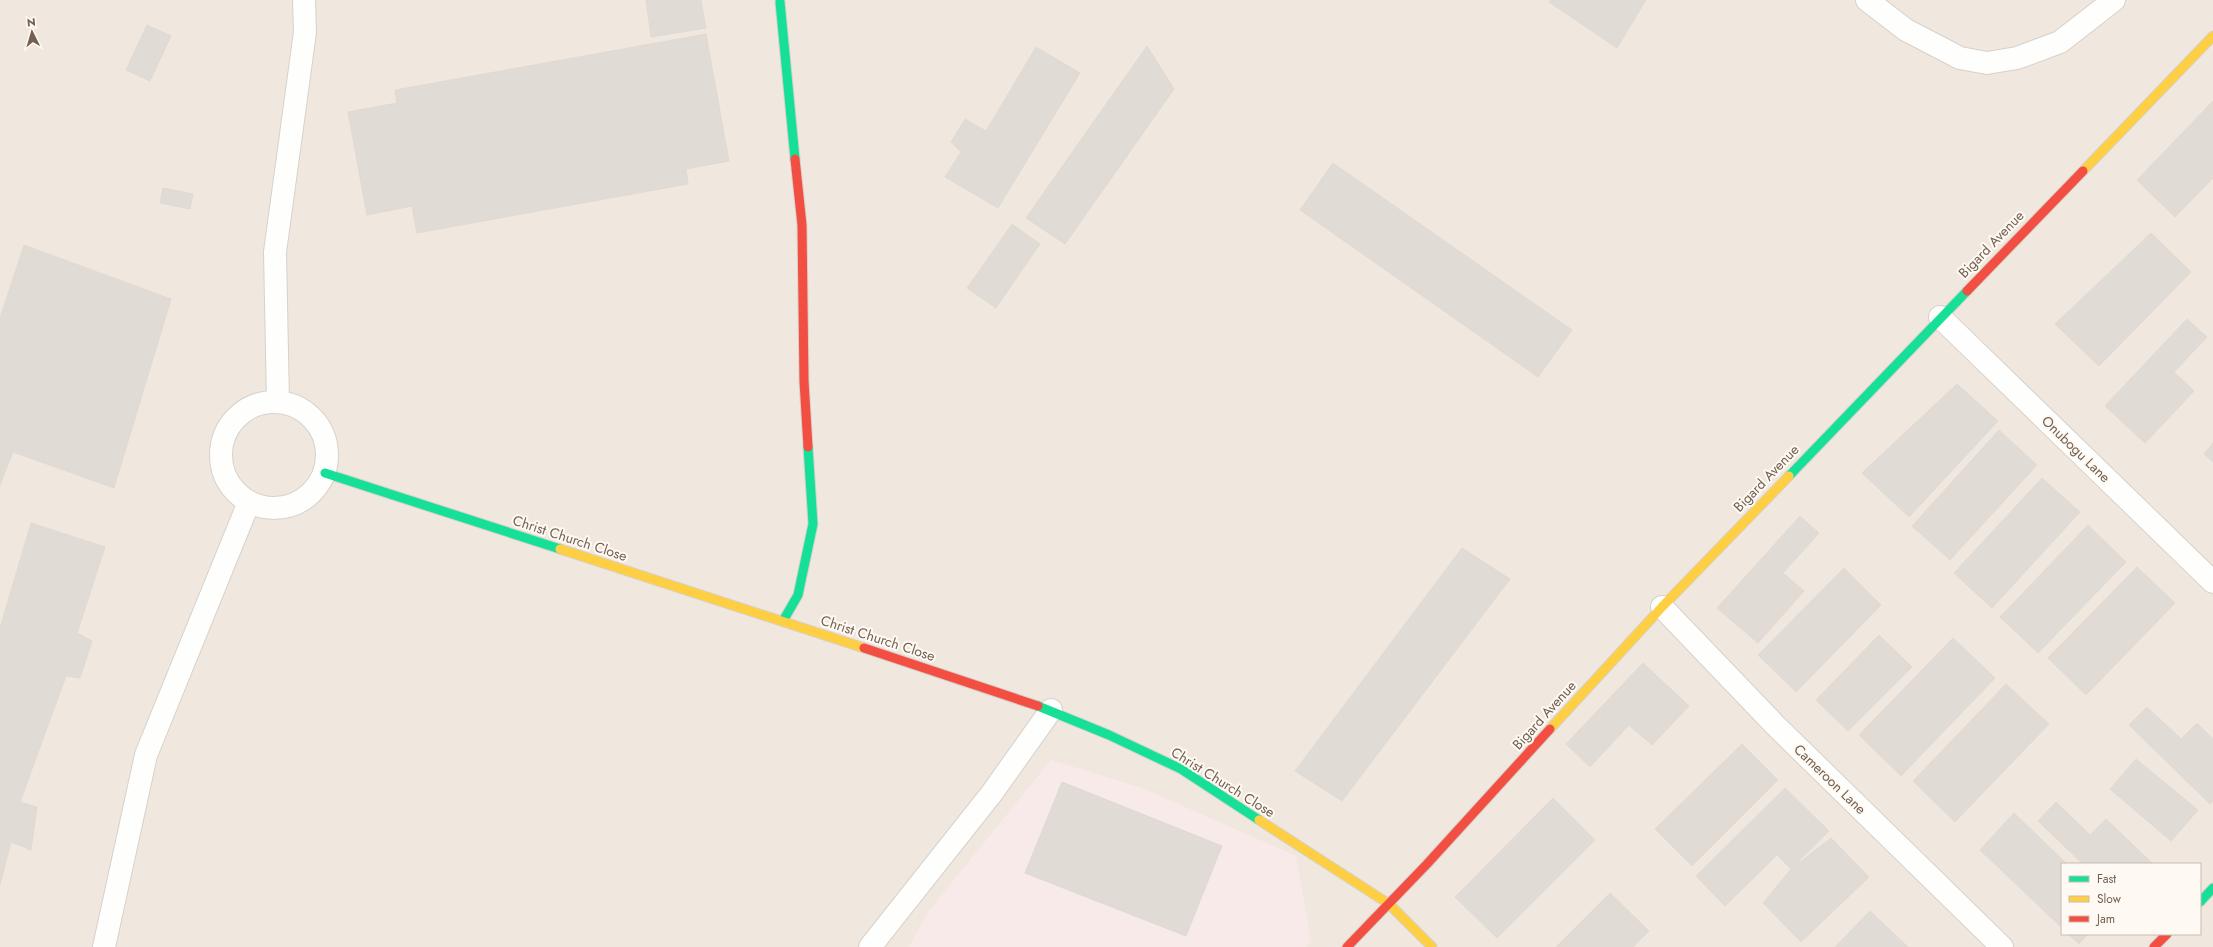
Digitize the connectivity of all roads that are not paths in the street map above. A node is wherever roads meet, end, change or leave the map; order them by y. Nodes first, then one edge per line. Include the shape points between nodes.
1 (304, 0) edge
2 (1868, 0) edge
3 (2114, 0) edge
4 (780, 2) dead end
5 (2213, 36) edge
6 (1940, 316) junction
7 (278, 402) junction
8 (325, 474) junction
9 (249, 502) junction
10 (2213, 582) edge
11 (1662, 607) junction
12 (783, 621) junction
13 (1051, 710) junction
14 (2213, 888) edge
15 (2201, 901) edge
16 (1389, 904) junction
17 (2166, 935) edge
18 (104, 947) edge
19 (870, 947) edge
20 (1347, 947) edge
21 (1432, 947) edge
22 (2002, 947) edge
23 (2154, 947) edge

1 - 7 street via 305,32 275,252
2 - 3 street via 1912,34 1960,58 1988,63 2017,58 2060,42
4 - 12 street via 802,225 804,380 813,524 798,595
5 - 6 street, Bigard Avenue
6 - 10 street, Onubogu Lane
6 - 11 street, Bigard Avenue
7 - 8 street via 294,406 309,414 320,427 326,444
7 - 9 street via 260,404 243,412 230,424 223,440 221,458 225,476 235,491
8 - 9 street via 313,491 299,502 284,507 266,508
8 - 12 street, Christ Church Close
9 - 18 street via 146,755
11 - 16 street, Bigard Avenue
11 - 22 street, Cameroon Lane via 1775,725
12 - 13 street, Christ Church Close
13 - 16 street, Christ Church Close via 1181,769
13 - 19 street via 992,793
14 - 15 street
16 - 20 street, Bigard Avenue
16 - 21 street, Christ Church Close
17 - 23 street

